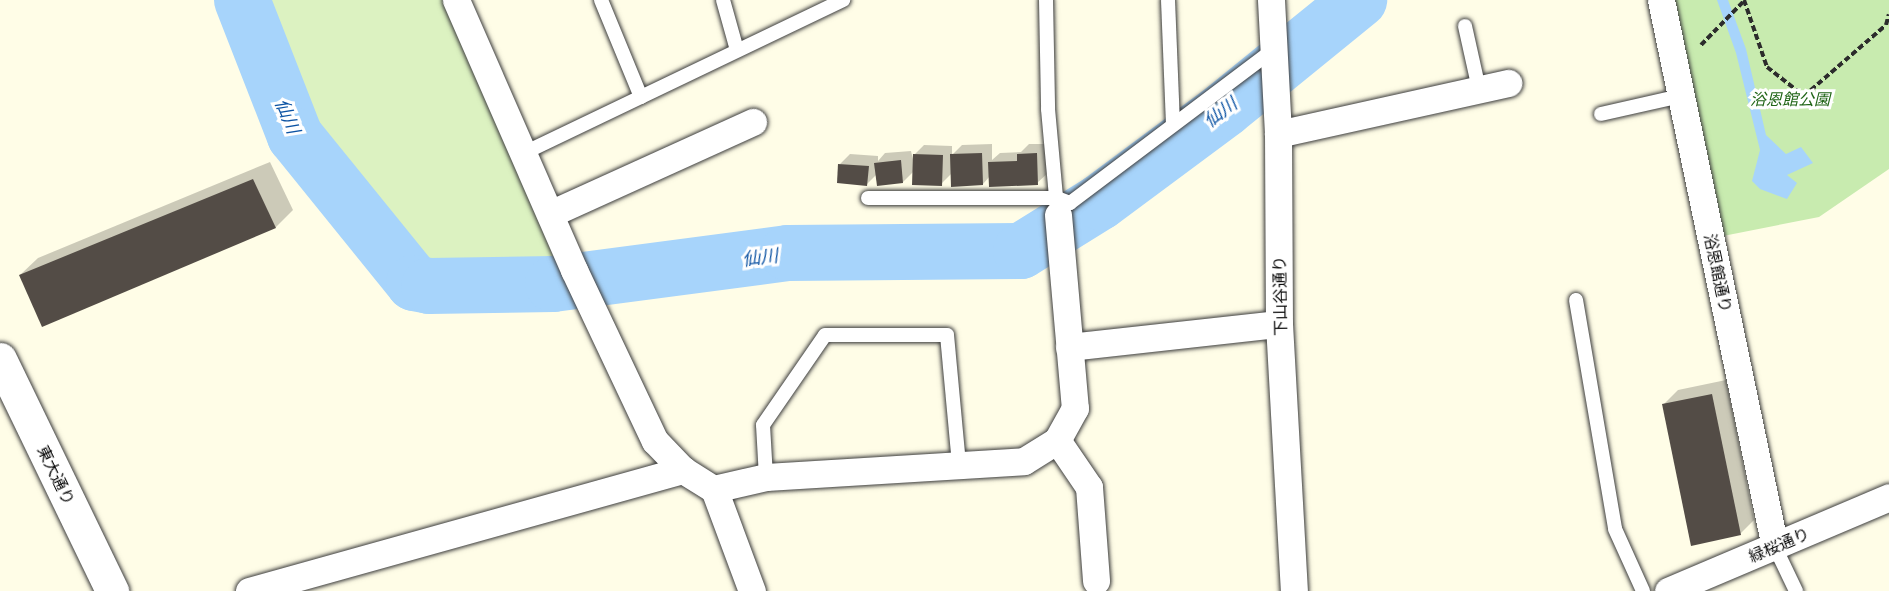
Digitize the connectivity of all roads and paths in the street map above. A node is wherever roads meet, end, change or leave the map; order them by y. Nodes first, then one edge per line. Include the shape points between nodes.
1 (456, 0) edge
2 (601, 0) edge
3 (723, 0) edge
4 (843, 0) edge
5 (1046, 0) edge
6 (1168, 0) edge
7 (1271, 0) edge
8 (1661, 0) edge
9 (1744, 0) edge
10 (1889, 15) edge
11 (1465, 26) dead end
12 (737, 50) junction
13 (1273, 50) junction
14 (1676, 69) junction
15 (1508, 83) dead end
16 (1479, 89) junction
17 (1681, 96) junction
18 (641, 97) junction
19 (1601, 114) dead end
20 (753, 122) dead end
21 (1173, 124) junction
22 (1278, 134) junction
23 (524, 153) junction
24 (868, 198) dead end
25 (1057, 207) junction
26 (550, 214) junction
27 (1576, 300) dead end
28 (1279, 324) junction
29 (1069, 347) junction
30 (0, 359) edge
31 (1057, 440) junction
32 (958, 465) junction
33 (683, 470) junction
34 (766, 477) junction
35 (714, 489) junction
36 (1889, 497) edge
37 (1775, 547) junction
38 (1096, 581) dead end
39 (112, 591) edge
40 (249, 591) edge
41 (752, 591) edge
42 (1294, 591) edge
43 (1643, 591) edge
44 (1668, 591) edge
45 (1796, 591) edge

1 - 23 street
2 - 18 lane
3 - 12 lane
4 - 12 lane
5 - 25 lane via 1048,110
6 - 21 lane
7 - 13 street, 下山谷通り
8 - 14 street, 浴恩館通り
9 - 10 path via 1767,67 1804,96 1886,25
9 - 14 path
11 - 16 lane
12 - 18 lane
13 - 21 lane
13 - 22 street, 下山谷通り
14 - 17 street, 浴恩館通り
15 - 16 street
16 - 22 street
17 - 19 lane
17 - 37 street, 浴恩館通り
18 - 23 lane
20 - 26 street
21 - 25 lane via 1070,203
22 - 28 street, 下山谷通り
23 - 26 street
24 - 25 lane
25 - 29 street
26 - 33 street via 655,441
27 - 43 lane via 1615,529
28 - 29 street
28 - 42 street, 下山谷通り
29 - 31 street via 1075,408
30 - 39 street, 東大通り
31 - 32 street via 1024,461
31 - 38 street via 1089,487
32 - 34 street
32 - 34 lane via 947,335 825,335 763,425
33 - 35 street
33 - 40 street
34 - 35 street
35 - 41 street
36 - 37 street, 緑桜通り
37 - 44 street, 緑桜通り
37 - 45 lane

